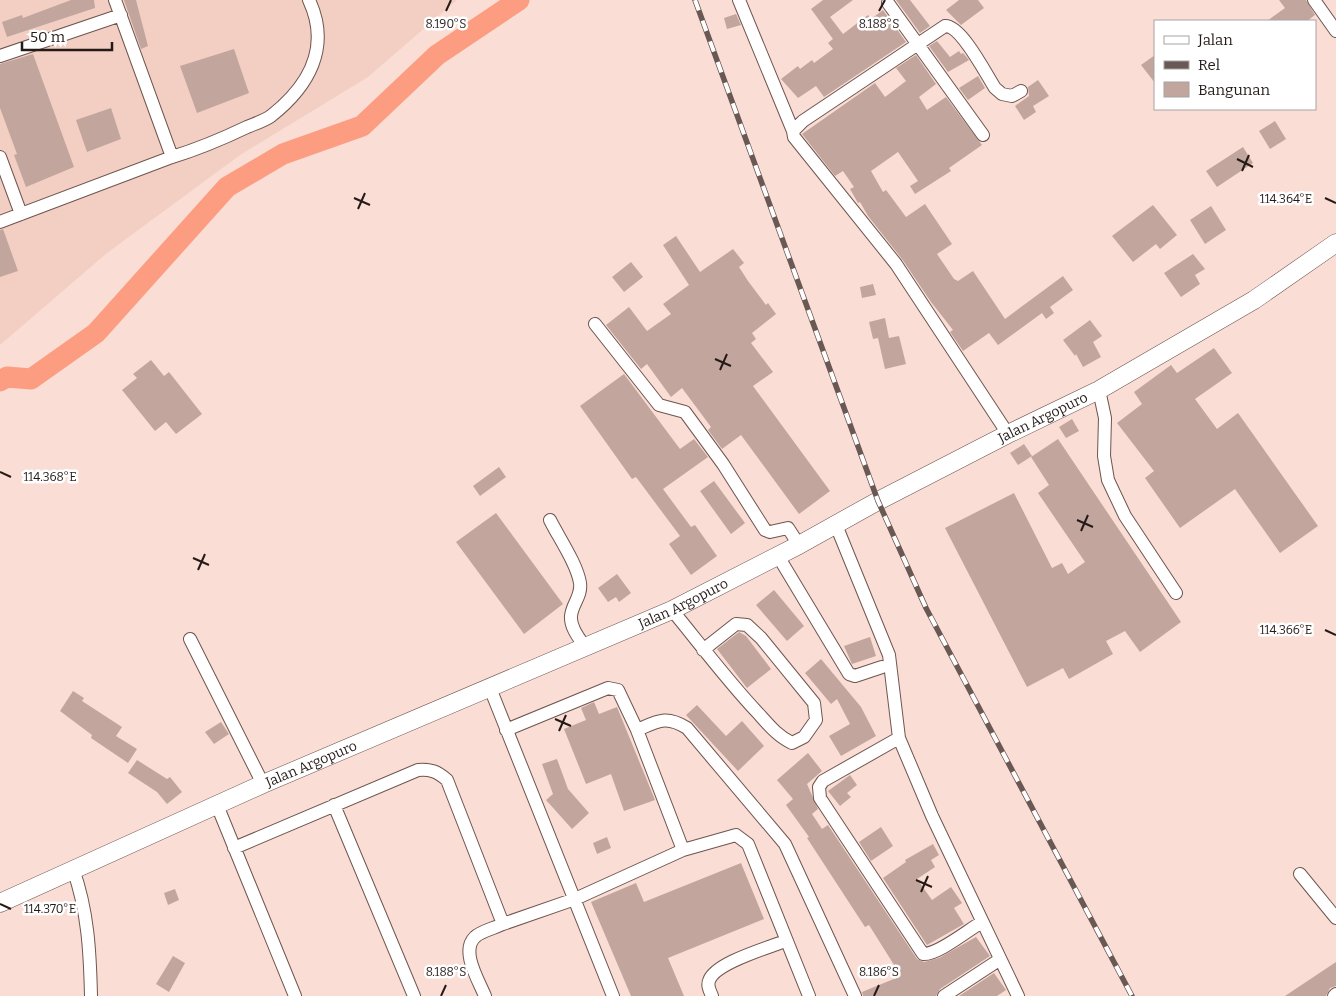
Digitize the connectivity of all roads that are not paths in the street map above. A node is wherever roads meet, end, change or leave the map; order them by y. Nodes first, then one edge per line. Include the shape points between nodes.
1 (115, 0) edge
2 (309, 0) edge
3 (739, 0) edge
4 (1314, 0) edge
5 (888, 3) dead end
6 (121, 15) junction
7 (1336, 31) edge
8 (918, 45) junction
9 (0, 56) edge
10 (1021, 91) dead end
11 (794, 131) junction
12 (984, 135) dead end
13 (0, 157) edge
14 (172, 157) junction
15 (21, 214) junction
16 (0, 222) edge
17 (1336, 242) edge
18 (595, 324) dead end
19 (1099, 390) junction
20 (1008, 434) junction
21 (550, 520) dead end
22 (836, 525) junction
23 (799, 546) junction
24 (778, 556) junction
25 (1176, 593) dead end
26 (672, 610) junction
27 (190, 639) dead end
28 (585, 647) junction
29 (703, 650) junction
30 (882, 668) dead end
31 (490, 688) junction
32 (506, 730) junction
33 (637, 730) junction
34 (899, 738) junction
35 (263, 784) junction
36 (217, 805) junction
37 (334, 805) junction
38 (234, 848) junction
39 (683, 850) junction
40 (73, 869) junction
41 (1300, 874) dead end
42 (575, 899) junction
43 (0, 903) edge
44 (1336, 918) edge
45 (982, 922) junction
46 (504, 924) junction
47 (785, 941) junction
48 (999, 960) junction
49 (91, 996) edge
50 (295, 996) edge
51 (414, 996) edge
52 (485, 996) edge
53 (613, 996) edge
54 (712, 996) edge
55 (809, 996) edge
56 (855, 996) edge
57 (944, 996) edge
58 (1018, 996) edge

1 - 6 street
2 - 14 street via 318,30 318,54 304,82 270,117 202,148
3 - 11 street
4 - 7 street
5 - 8 street
6 - 9 street
6 - 14 street
8 - 10 street via 944,26 949,26 963,37 995,88 1012,96
8 - 11 street via 803,121
8 - 12 street
11 - 20 street via 794,137 896,264
13 - 15 street
14 - 15 street
15 - 16 street
17 - 19 highway, Jalan Argopuro via 1254,300
18 - 23 street via 659,405 686,412 765,530 788,528
19 - 20 highway, Jalan Argopuro
19 - 25 street via 1105,418 1104,456 1108,480 1125,516
20 - 22 highway, Jalan Argopuro
21 - 28 street via 578,576 580,594 572,609 571,620
22 - 23 highway, Jalan Argopuro
22 - 34 street via 889,655
23 - 24 highway, Jalan Argopuro
24 - 26 highway, Jalan Argopuro
24 - 30 street via 849,674 855,676
26 - 28 highway, Jalan Argopuro
26 - 29 street
27 - 35 street
28 - 31 highway, Jalan Argopuro
29 - 29 street via 781,738 792,743 804,737 816,720 814,703 747,625 736,624
31 - 32 street
31 - 35 highway, Jalan Argopuro
32 - 33 street via 613,687 622,694
32 - 42 street
33 - 39 street
33 - 56 street via 664,719 687,728 785,844
34 - 45 street
34 - 45 street via 824,781 819,787 820,798 919,951 928,954
35 - 36 highway, Jalan Argopuro
36 - 38 street
36 - 40 highway, Jalan Argopuro
37 - 38 street
37 - 46 street via 418,770 439,772 447,780
37 - 51 street
38 - 50 street
39 - 42 street
39 - 47 street via 729,835 743,838
40 - 43 highway, Jalan Argopuro
40 - 49 street via 88,925
41 - 44 street
42 - 46 street
42 - 53 street
45 - 48 street
46 - 52 street via 475,937 470,946 470,958
47 - 54 street via 714,972 708,987
47 - 55 street
48 - 57 street
48 - 58 street

